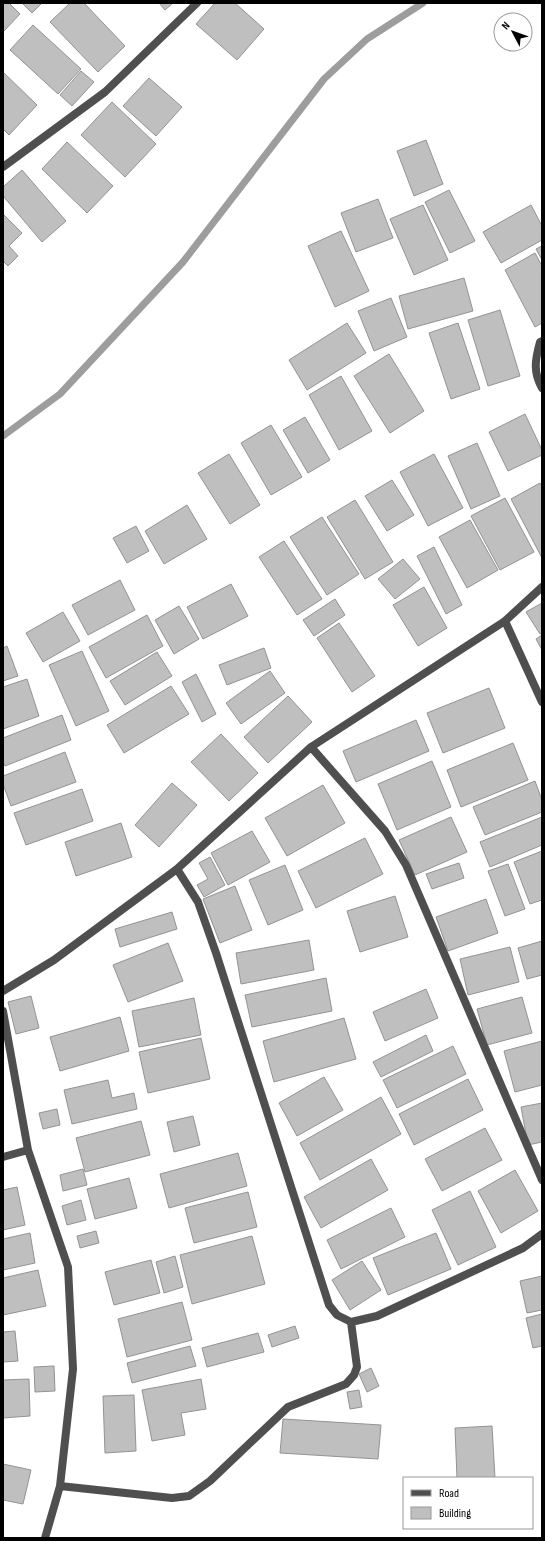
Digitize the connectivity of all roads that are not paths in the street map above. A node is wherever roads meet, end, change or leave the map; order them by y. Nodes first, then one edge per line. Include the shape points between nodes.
1 (197, 3) edge
2 (3, 166) edge
3 (542, 341) edge
4 (542, 388) edge
5 (542, 587) edge
6 (505, 620) junction
7 (542, 702) edge
8 (311, 747) junction
9 (177, 869) junction
10 (3, 991) edge
11 (3, 1011) edge
12 (28, 1150) junction
13 (3, 1158) edge
14 (542, 1180) edge
15 (542, 1234) edge
16 (351, 1322) junction
17 (60, 1486) junction
18 (45, 1538) edge

1 - 2 street via 105,92
3 - 4 street via 534,364 536,378
5 - 6 street
6 - 7 street
6 - 8 street
8 - 9 street
8 - 14 street via 381,826 406,865
9 - 10 street via 54,960
9 - 16 street via 198,902 216,953 329,1305 337,1315
11 - 12 street
12 - 13 street
12 - 17 street via 68,1267 73,1369
15 - 16 street via 523,1248 377,1316
16 - 17 street via 357,1367 346,1384 288,1407 210,1481 189,1496 172,1498
17 - 18 street

